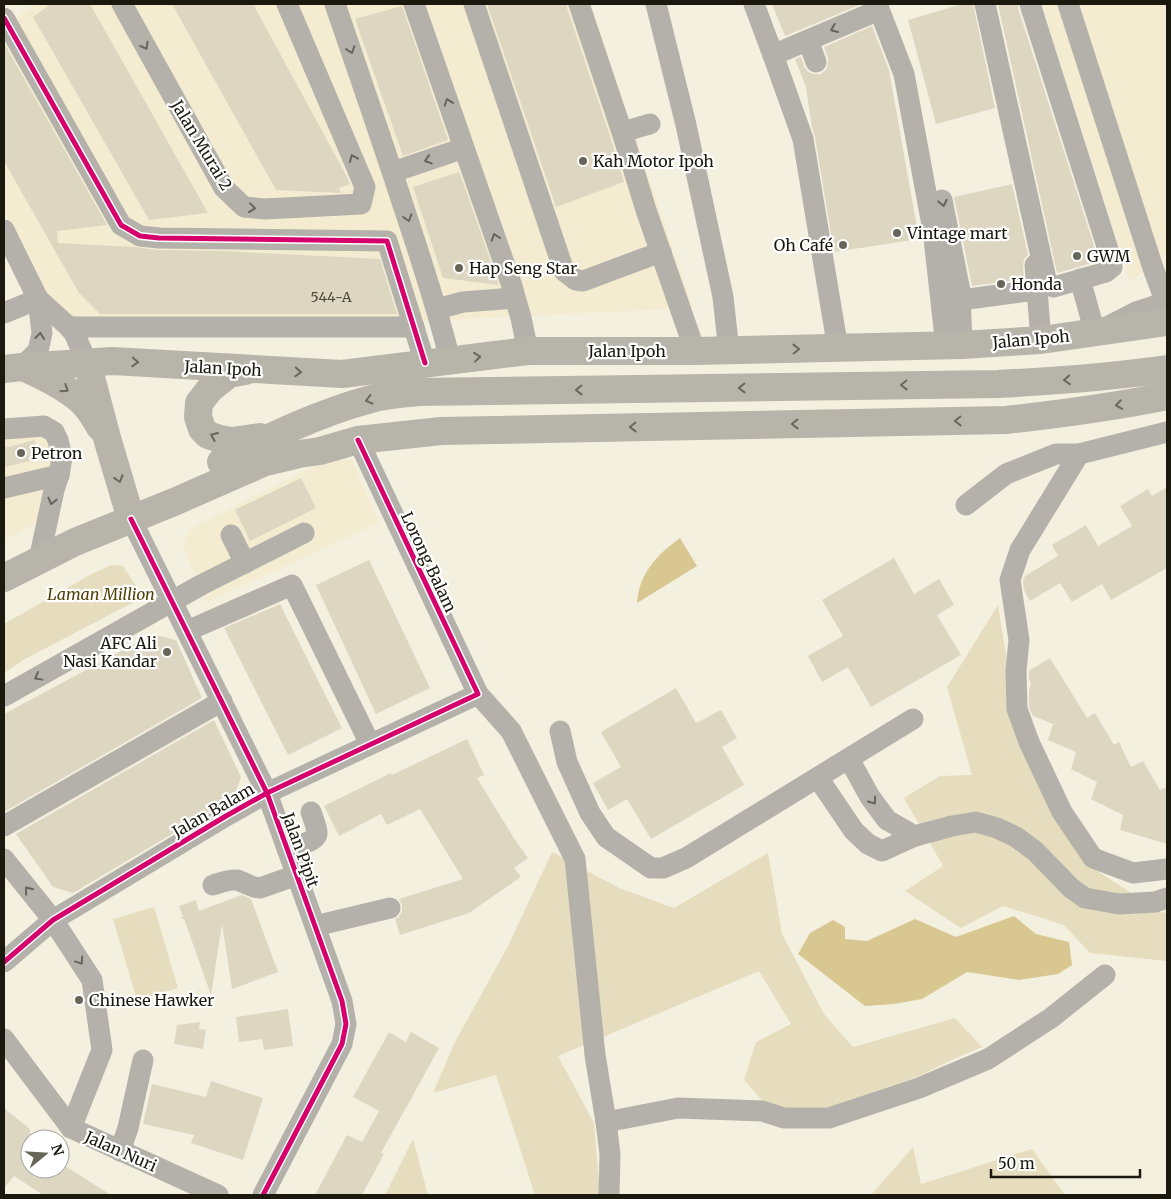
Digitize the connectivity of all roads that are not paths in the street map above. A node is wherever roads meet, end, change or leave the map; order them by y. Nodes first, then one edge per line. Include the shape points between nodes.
1 (17, 4) edge
2 (122, 4) edge
3 (287, 4) edge
4 (335, 4) edge
5 (414, 4) edge
6 (474, 4) edge
7 (579, 4) edge
8 (656, 4) edge
9 (754, 4) edge
10 (974, 4) edge
11 (985, 4) edge
12 (1030, 4) edge
13 (1068, 4) edge
14 (883, 6) edge
15 (4, 14) edge
16 (4, 18) edge
17 (808, 40) junction
18 (773, 54) junction
19 (816, 62) dead end
20 (650, 124) dead end
21 (622, 132) junction
22 (464, 148) junction
23 (392, 172) junction
24 (4, 230) edge
25 (661, 252) junction
26 (1080, 279) junction
27 (1036, 290) junction
28 (515, 298) junction
29 (38, 299) junction
30 (961, 300) junction
31 (437, 309) junction
32 (1167, 309) edge
33 (4, 313) edge
34 (69, 326) junction
35 (414, 326) junction
36 (1095, 333) junction
37 (1041, 340) junction
38 (954, 346) junction
39 (838, 348) junction
40 (528, 351) junction
41 (729, 351) junction
42 (695, 352) junction
43 (87, 362) junction
44 (437, 362) junction
45 (13, 368) edge
46 (1167, 369) edge
47 (253, 370) junction
48 (1167, 396) edge
49 (4, 429) edge
50 (1167, 432) edge
51 (279, 434) junction
52 (107, 438) junction
53 (358, 440) junction
54 (1079, 454) junction
55 (60, 475) junction
56 (4, 488) edge
57 (966, 505) dead end
58 (131, 519) junction
59 (304, 533) dead end
60 (231, 535) dead end
61 (245, 564) junction
62 (16, 569) edge
63 (172, 602) junction
64 (187, 631) junction
65 (478, 694) junction
66 (4, 696) edge
67 (222, 701) junction
68 (913, 720) dead end
69 (560, 731) dead end
70 (370, 744) junction
71 (849, 759) junction
72 (818, 778) junction
73 (267, 793) junction
74 (311, 812) dead end
75 (4, 826) edge
76 (915, 836) junction
77 (288, 849) junction
78 (4, 859) edge
79 (1167, 869) edge
80 (297, 875) junction
81 (213, 885) dead end
82 (1167, 898) edge
83 (390, 908) dead end
84 (53, 920) junction
85 (315, 926) junction
86 (4, 962) edge
87 (1105, 975) dead end
88 (4, 1039) edge
89 (143, 1060) dead end
90 (606, 1122) junction
91 (71, 1128) junction
92 (120, 1151) junction
93 (218, 1195) edge
94 (263, 1195) edge
95 (609, 1195) edge

1 - 15 street
2 -> 3 street, Jalan Murai 2 via 224,188 244,207 265,209 361,204 365,187
4 -> 23 street
22 -> 5 street
6 - 25 street via 564,271 576,280 583,280
7 - 21 street
8 - 41 street via 721,288
9 - 18 street
10 - 27 street via 1034,261
11 - 26 street via 1048,285 1054,287
12 - 26 street via 1111,260 1112,267 1106,272
13 - 32 street
14 -> 17 street
14 -> 30 street via 917,73
14 - 38 street via 904,74 933,230 942,310
16 - 35 street via 121,224 140,236 159,238 387,241
17 - 18 street
17 - 19 street
18 - 39 street via 802,140
20 - 21 street
21 - 25 street
22 -> 23 street
28 -> 22 street
23 -> 31 street
24 - 29 street
25 - 42 street
26 - 36 street
27 - 30 street
27 - 37 street
28 - 31 street via 463,302
28 - 40 street
29 - 33 street
29 - 34 street
45 -> 29 street via 38,351 42,333
30 - 38 street
31 - 44 street
32 - 36 main road, Jalan Ipoh
34 - 35 street
34 - 43 street
35 - 44 street
36 - 37 main road, Jalan Ipoh
37 - 38 main road, Jalan Ipoh
38 - 39 main road, Jalan Ipoh
41 -> 39 main road, Jalan Ipoh
40 - 42 main road, Jalan Ipoh
44 -> 40 main road, Jalan Ipoh
41 - 42 main road, Jalan Ipoh
43 - 45 main road, Jalan Ipoh
43 -> 47 main road, Jalan Ipoh
43 - 52 main road
47 -> 44 main road, Jalan Ipoh via 342,374
45 -> 52 main road via 43,376 70,392 86,406
46 -> 51 main road via 998,384 417,392 373,398 332,410
51 -> 47 main road via 232,441 208,435 202,429 198,417 199,403 210,389 229,374
48 -> 53 main road via 1006,420 441,431
49 - 55 street via 44,426 54,432 62,457
50 - 54 street
51 - 58 main road via 223,462
52 -> 58 main road
53 - 58 main road via 265,462
53 - 65 street, Lorong Balam
54 - 57 street via 1056,454 1006,474
54 - 79 street via 1020,550 1010,580 1019,640 1017,709 1062,812 1094,858 1133,873
55 - 56 street
55 -> 62 street
58 - 62 main road
58 - 63 street, Jalan Pipit
59 - 61 street
60 - 61 street
61 - 63 street
63 - 64 street, Jalan Pipit
63 -> 66 street
64 - 67 street, Jalan Pipit
64 - 70 street via 292,585
65 - 70 street, Jalan Balam
65 - 90 street, Lorong Balam via 511,732 576,858 595,1055
67 - 73 street, Jalan Pipit
67 - 75 street
68 - 71 street
69 - 72 street via 567,762 590,813 606,837 651,868 662,868 686,858
70 - 73 street, Jalan Balam
71 - 72 street
71 -> 76 street via 887,820
72 - 76 street via 854,831 868,844 882,851
73 - 77 street, Jalan Pipit
73 - 84 street, Jalan Balam
74 - 77 street via 316,837
76 - 82 street via 976,822 1016,836 1085,898 1119,904
77 - 80 street, Jalan Pipit
84 -> 78 street
80 - 81 street via 260,888 237,880
80 - 85 street, Jalan Pipit
83 - 85 street
84 - 86 street, Jalan Balam
84 -> 91 street via 92,980 102,1050
85 - 94 street, Jalan Pipit via 342,1001 346,1024 342,1044
87 - 90 street via 1051,1018 988,1059 919,1088 829,1118 784,1118 762,1110 678,1108
88 - 91 street, Jalan Nuri
89 - 92 street
90 - 95 street via 610,1154
91 - 92 street, Jalan Nuri
92 - 93 street, Jalan Nuri

